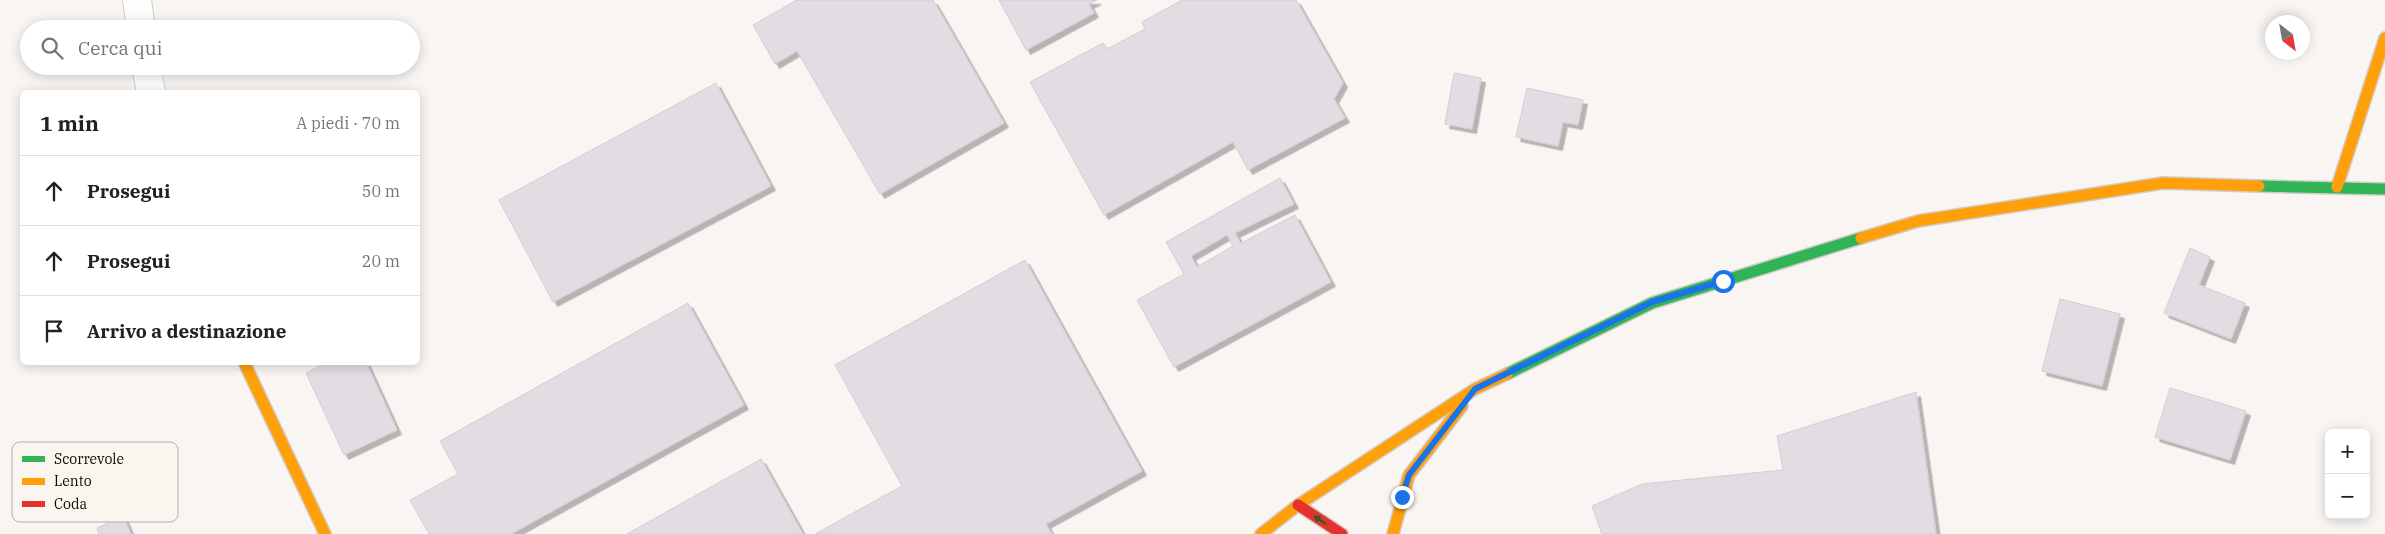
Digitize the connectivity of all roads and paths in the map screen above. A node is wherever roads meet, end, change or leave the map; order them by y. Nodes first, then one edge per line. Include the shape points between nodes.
1 (137, 0) edge
2 (140, 20) edge
3 (2385, 38) edge
4 (148, 75) edge
5 (151, 90) edge
6 (2337, 187) junction
7 (2385, 189) edge
8 (245, 365) edge
9 (1475, 389) junction
10 (1298, 505) junction
11 (1303, 520) dead end
12 (325, 534) edge
13 (1261, 534) edge
14 (1342, 534) edge
15 (1393, 534) edge

1 - 2 street
3 - 6 street
4 - 5 street
6 - 7 street
6 - 9 street via 2163,183 1918,221 1652,302
8 - 12 street
9 - 10 street
9 - 15 street via 1409,475
10 - 11 street
10 - 13 street
14 -> 10 street

